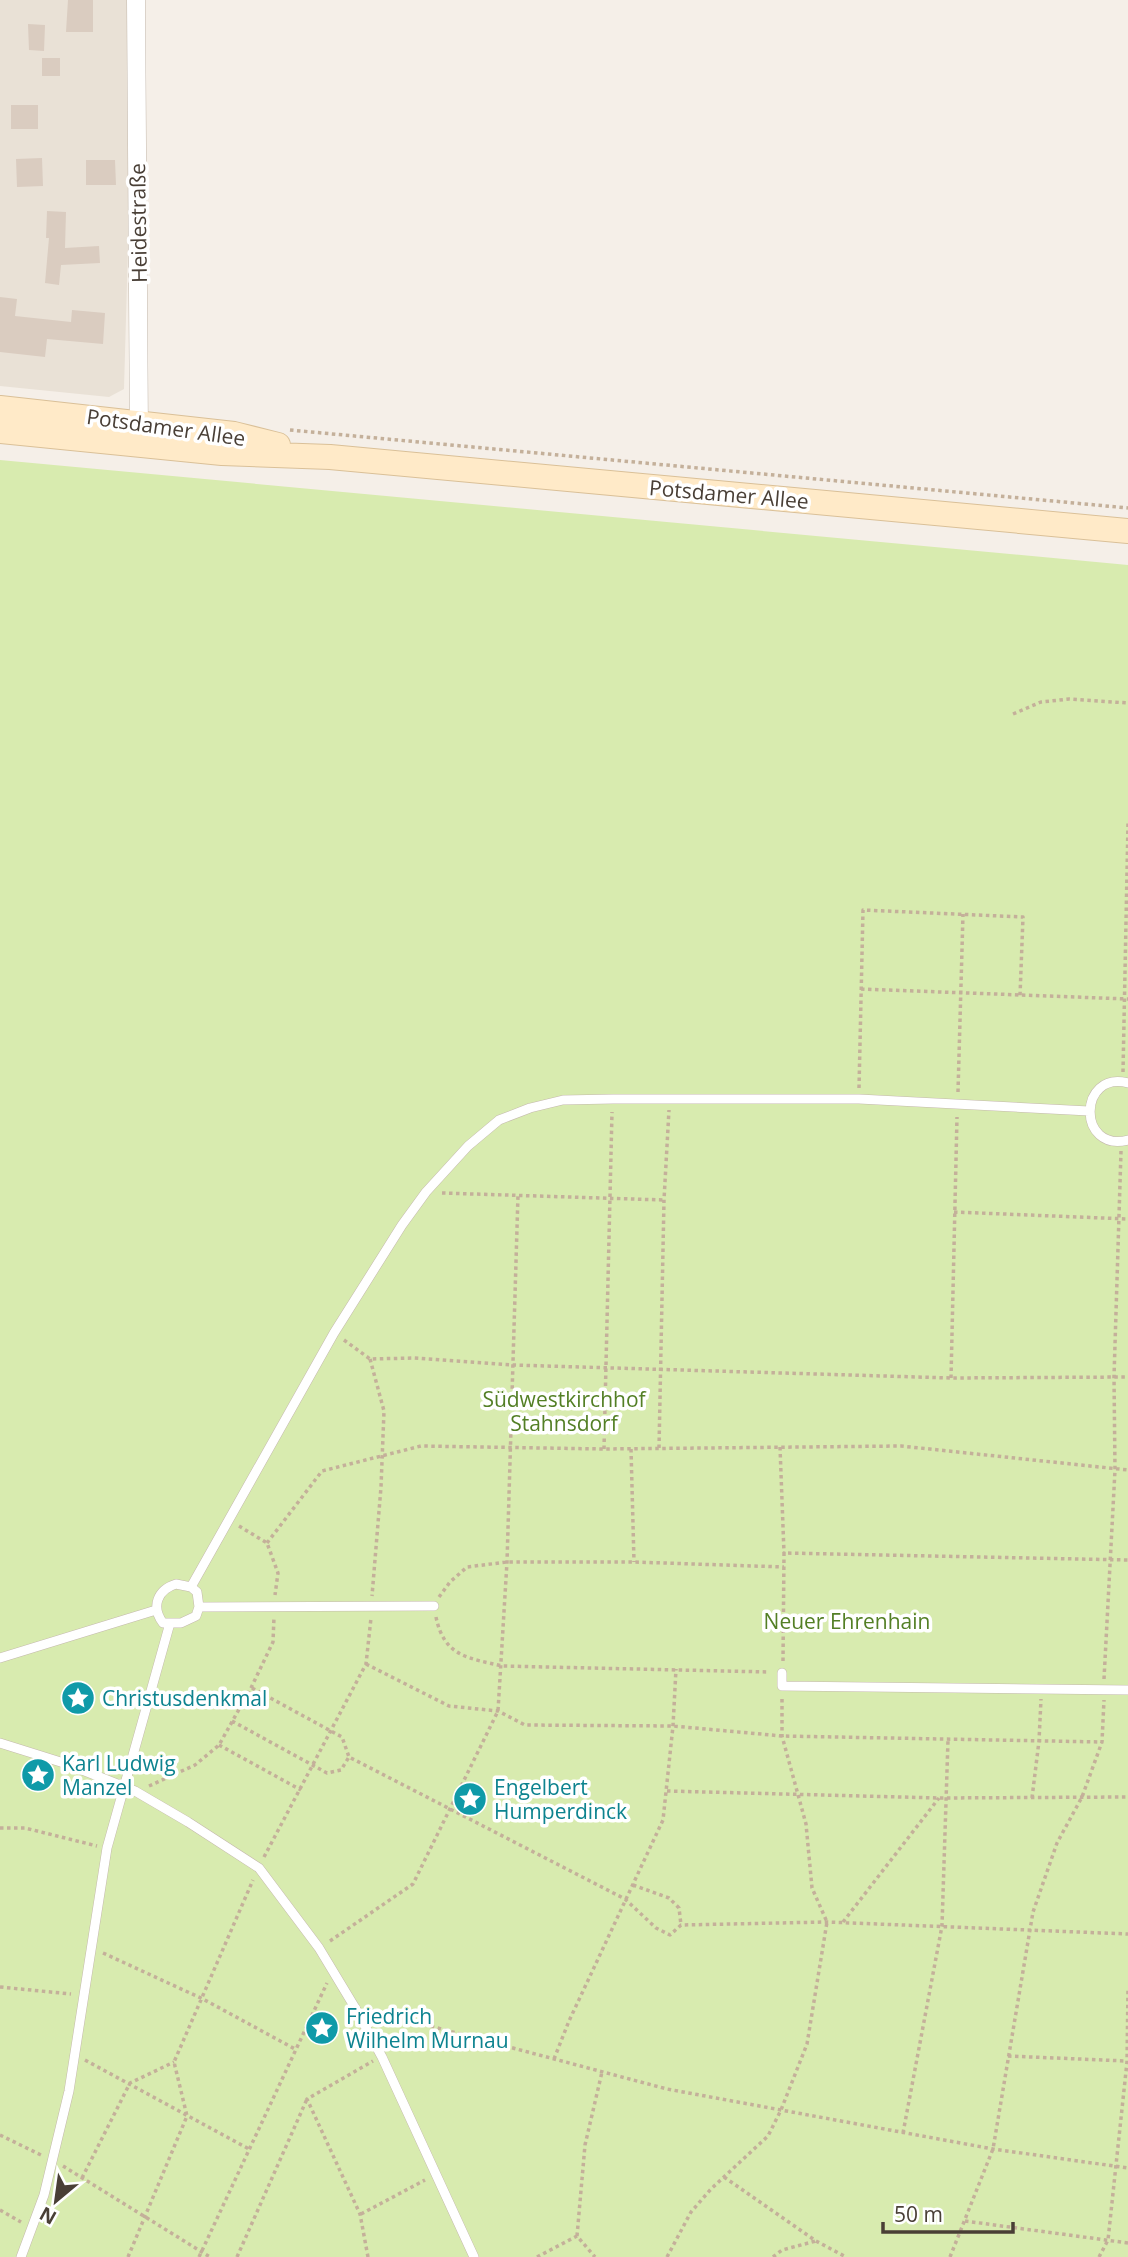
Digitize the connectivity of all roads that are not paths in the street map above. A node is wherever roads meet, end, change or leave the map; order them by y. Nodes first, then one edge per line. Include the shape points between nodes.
1 (135, 0) edge
2 (0, 408) edge
3 (0, 431) edge
4 (139, 434) junction
5 (1128, 531) edge
6 (1125, 1082) edge
7 (1089, 1111) junction
8 (1125, 1141) edge
9 (191, 1587) junction
10 (434, 1606) road end
11 (199, 1607) junction
12 (156, 1610) junction
13 (170, 1623) junction
14 (0, 1658) edge
15 (782, 1673) road end
16 (1128, 1690) edge
17 (0, 1743) edge
18 (123, 1786) junction
19 (21, 2257) edge
20 (474, 2257) edge

1 - 4 street, Heidestraße
2 - 4 street, Potsdamer Allee
3 - 4 street, Potsdamer Allee
4 - 5 street, Potsdamer Allee via 234,434 330,457
6 - 7 lane via 1103,1086
7 - 8 lane via 1090,1121 1102,1137
7 - 9 lane via 859,1099 613,1099 563,1100 499,1120 468,1146 402,1225 334,1333
9 - 11 lane via 197,1592
9 - 12 lane via 169,1586 159,1596
10 - 11 lane
11 - 13 lane via 196,1616
12 - 13 lane via 163,1623
12 - 14 lane
13 - 18 lane
15 - 16 lane via 782,1686
17 - 18 lane
18 - 19 lane via 107,1848 69,2091 44,2196
18 - 20 lane via 258,1868 319,1948 382,2057

